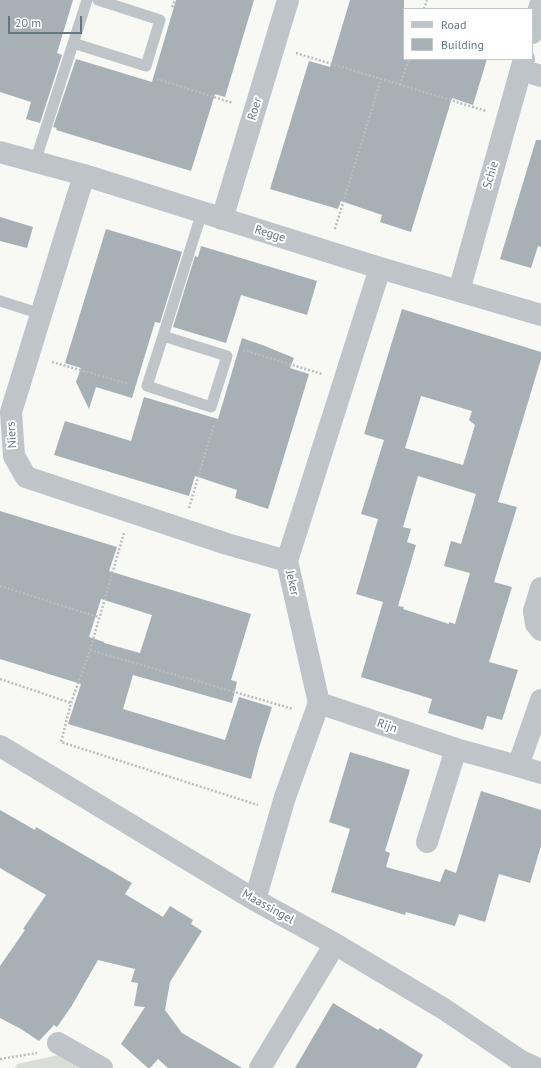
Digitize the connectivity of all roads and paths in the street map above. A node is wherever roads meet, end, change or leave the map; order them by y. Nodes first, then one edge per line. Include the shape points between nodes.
1 (87, 0) edge
2 (98, 0) edge
3 (288, 0) edge
4 (541, 2) edge
5 (533, 30) edge
6 (73, 43) junction
7 (274, 46) junction
8 (409, 60) edge
9 (146, 66) junction
10 (529, 68) edge
11 (381, 79) junction
12 (400, 85) junction
13 (255, 109) junction
14 (508, 117) junction
15 (0, 152) edge
16 (35, 162) junction
17 (84, 175) junction
18 (212, 216) junction
19 (328, 252) junction
20 (380, 268) junction
21 (459, 291) junction
22 (0, 301) edge
23 (41, 314) junction
24 (541, 315) edge
25 (163, 336) junction
26 (28, 355) junction
27 (227, 356) junction
28 (344, 380) junction
29 (147, 386) junction
30 (211, 407) junction
31 (131, 512) junction
32 (183, 529) junction
33 (287, 561) junction
34 (0, 586) edge
35 (541, 588) edge
36 (98, 617) junction
37 (541, 630) edge
38 (90, 650) junction
39 (0, 679) edge
40 (541, 700) edge
41 (71, 703) junction
42 (316, 709) junction
43 (0, 746) edge
44 (456, 750) junction
45 (518, 766) junction
46 (541, 773) edge
47 (280, 812) junction
48 (427, 842) dead end
49 (255, 900) junction
50 (334, 944) junction
51 (58, 1043) joint
52 (0, 1059) edge
53 (264, 1067) edge
54 (102, 1068) edge
55 (536, 1068) edge

1 - 6 lane
2 - 9 lane via 160,20
3 - 7 street, Roer
4 - 5 street
6 - 9 lane
6 - 16 lane
7 - 11 path
7 - 13 street, Roer
8 - 12 path
9 - 13 path via 151,78
10 - 14 street, Schie
11 - 12 path
11 - 19 path
12 - 14 path
13 - 18 street, Roer
14 - 21 street, Schie
15 - 16 street, Regge
16 - 17 street, Regge
17 - 18 street, Regge
17 - 23 street, Niers
18 - 19 street, Regge
18 - 25 lane
19 - 20 street, Regge
20 - 21 street, Regge
20 - 28 street, Jeker
21 - 24 street, Regge
22 - 23 lane
23 - 26 street, Niers
25 - 27 lane
25 - 29 lane
26 - 29 path via 140,387
26 - 31 street, Niers via 11,412 14,456 26,477
27 - 28 path via 237,349
27 - 30 lane
28 - 33 street, Jeker
29 - 30 lane
30 - 32 path via 217,413
31 - 32 street, Niers
31 - 36 path
32 - 33 street, Niers
33 - 42 street, Jeker
34 - 36 path
35 - 37 street via 534,610 536,624
36 - 38 path
38 - 41 path
38 - 42 path
39 - 41 path
40 - 45 street
41 - 47 path via 61,742
42 - 44 street, Rijn
42 - 47 street
43 - 49 street, Maassingel
44 - 45 street, Rijn
44 - 48 street
45 - 46 street, Rijn
47 - 49 street
49 - 50 street, Maassingel
50 - 53 street
50 - 55 street, Maassingel via 444,1009
51 - 52 path via 51,1050
51 - 54 street

